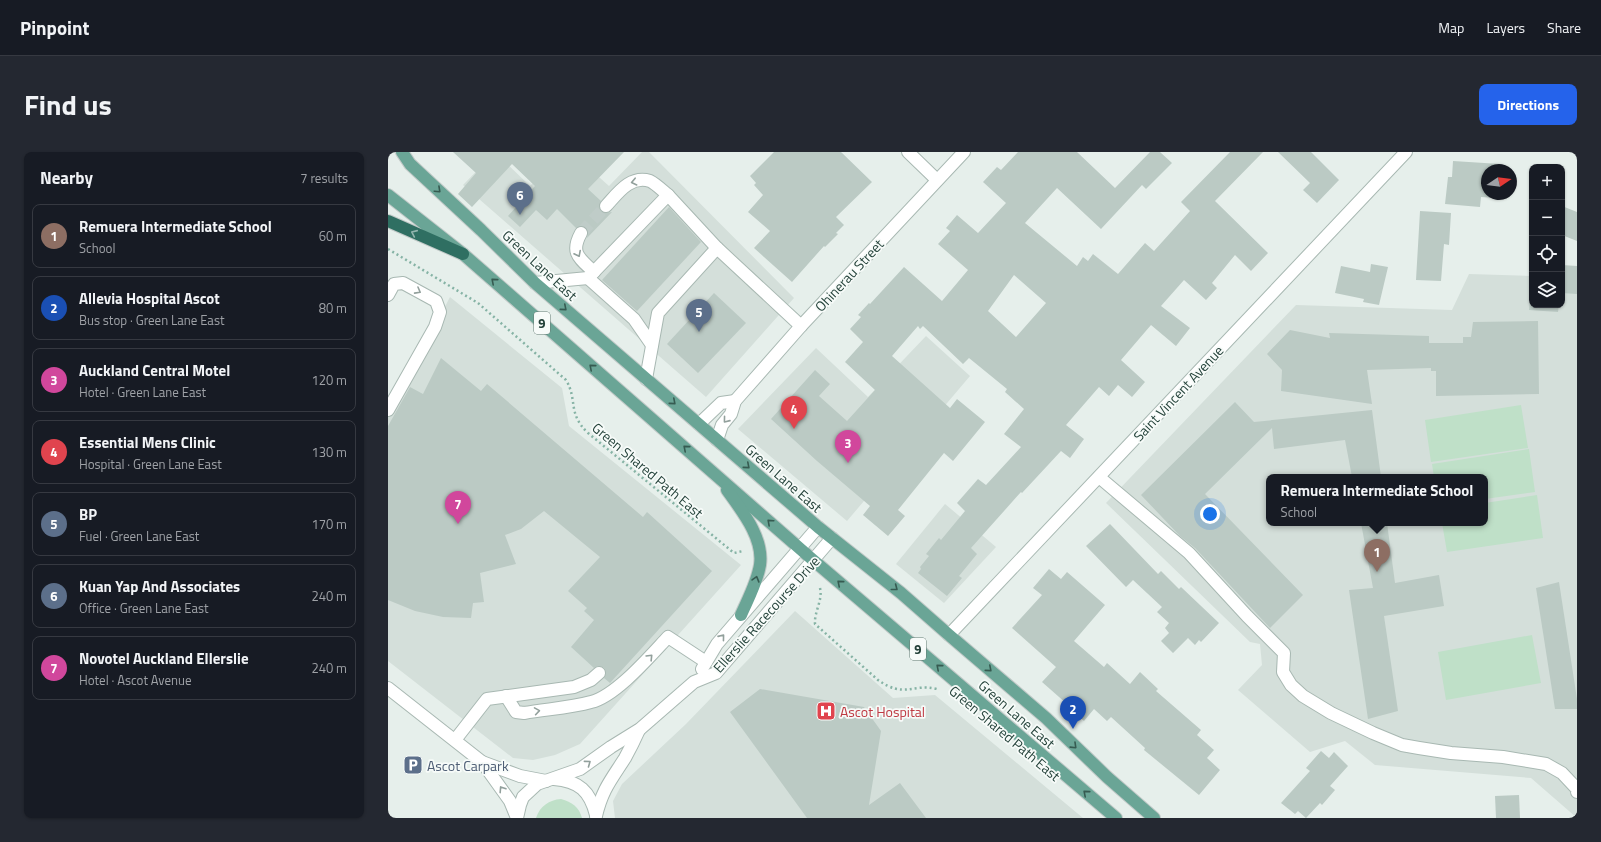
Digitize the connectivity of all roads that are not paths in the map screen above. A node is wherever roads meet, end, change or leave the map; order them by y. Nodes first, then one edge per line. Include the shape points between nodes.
1 (402, 152) edge
2 (908, 152) edge
3 (964, 152) edge
4 (1406, 152) edge
5 (408, 158) edge
6 (937, 180) junction
7 (388, 195) edge
8 (668, 195) junction
9 (606, 206) tunnel mouth
10 (388, 221) edge
11 (581, 233) tunnel mouth
12 (717, 248) junction
13 (463, 254) junction
14 (591, 275) junction
15 (535, 283) junction
16 (388, 295) edge
17 (802, 326) junction
18 (652, 345) junction
19 (646, 379) junction
20 (735, 401) junction
21 (388, 410) edge
22 (699, 424) junction
23 (717, 440) junction
24 (716, 474) junction
25 (1099, 477) junction
26 (818, 527) junction
27 (832, 538) junction
28 (799, 548) junction
29 (813, 560) junction
30 (741, 615) junction
31 (950, 635) junction
32 (706, 662) junction
33 (599, 673) dead end
34 (694, 682) junction
35 (388, 688) edge
36 (506, 696) junction
37 (640, 729) junction
38 (455, 740) junction
39 (482, 762) junction
40 (549, 780) junction
41 (1577, 792) edge
42 (596, 817) edge
43 (517, 818) edge
44 (1116, 818) edge
45 (1154, 818) edge

1 - 5 main road, Green Lane East / 9
2 - 6 street
3 - 6 street, Ohinerau Street
4 - 25 street, Saint Vincent Avenue
5 -> 15 main road, Green Lane East / 9
6 - 17 street, Ohinerau Street
7 - 13 main road, Green Lane East / 9
8 -> 9 street via 651,182 639,180 628,183
8 - 12 street
8 - 14 street
13 -> 10 highway
11 -> 14 street via 575,248 578,257
12 - 17 street
12 - 18 street via 658,313
24 -> 13 main road, Green Lane East / 9
14 - 15 street
14 - 18 street via 634,319
15 -> 19 main road, Green Lane East / 9
16 -> 21 street via 394,284 403,283 436,301 440,312 435,327
17 - 20 street, Ohinerau Street
18 - 19 street
19 -> 22 main road, Green Lane East / 9
20 - 22 street, Ohinerau Street via 721,403
20 -> 23 street, Ohinerau Street
22 - 23 main road, Green Lane East / 9
23 -> 26 main road, Green Lane East / 9
28 -> 24 main road, Green Lane East / 9
30 -> 24 main road via 755,584 760,564 758,546 752,526
25 - 31 street, Saint Vincent Avenue
25 - 41 street via 1189,553 1284,653 1284,672 1291,685 1303,696 1331,713 1402,744 1452,753 1546,764 1562,773
26 - 27 main road, Green Lane East / 9
26 - 28 street, Ellerslie Racecourse Drive
27 - 29 street, Ellerslie Racecourse Drive
27 -> 31 main road, Green Lane East / 9
28 - 29 main road, Green Lane East / 9
28 - 30 street, Ellerslie Racecourse Drive
29 - 34 street, Ellerslie Racecourse Drive via 716,673
44 -> 29 main road, Green Lane East / 9
32 -> 30 street, Ellerslie Racecourse Drive
31 -> 45 main road, Green Lane East / 9 via 1046,718
32 - 34 street, Ellerslie Racecourse Drive
36 -> 32 street via 516,712 524,713 593,702 613,691 631,676 668,637
33 - 36 street via 591,680 574,687
34 - 37 street, Ellerslie Racecourse Drive
35 - 38 street
36 - 38 street via 487,699
40 -> 37 street, Ellerslie Racecourse Drive via 580,769
37 - 42 street, Ellerslie Racecourse Drive via 610,779 599,801
38 - 39 street
39 - 40 street via 520,776
43 -> 39 street via 510,801
40 - 42 street via 566,780 576,784 587,793 593,803
40 - 43 street, Ellerslie Racecourse Drive via 537,784 523,797

